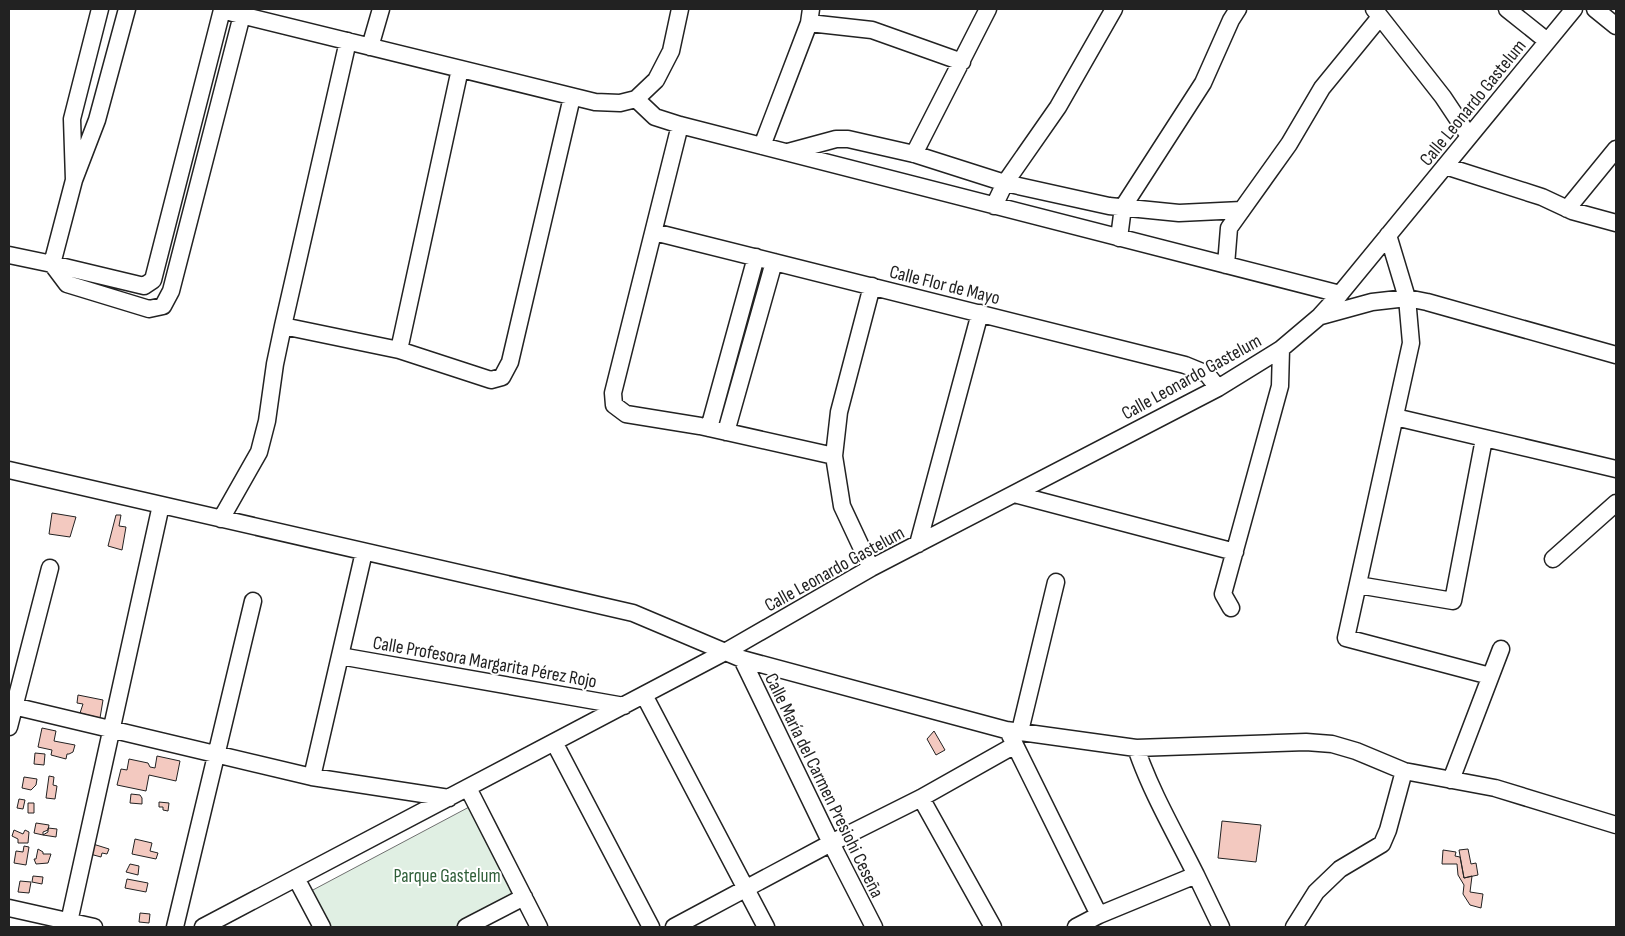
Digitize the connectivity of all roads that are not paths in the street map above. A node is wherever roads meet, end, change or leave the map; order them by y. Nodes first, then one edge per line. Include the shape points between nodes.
1 (100, 9) edge
2 (127, 9) edge
3 (219, 9) edge
4 (381, 9) edge
5 (680, 9) edge
6 (988, 9) edge
7 (1114, 9) edge
8 (1238, 9) edge
9 (1507, 9) edge
10 (1574, 9) edge
11 (1595, 9) edge
12 (1377, 13) edge
13 (242, 15) junction
14 (810, 16) edge
15 (1616, 26) edge
16 (348, 41) junction
17 (1547, 41) junction
18 (370, 47) junction
19 (962, 62) junction
20 (460, 69) junction
21 (572, 96) junction
22 (636, 99) junction
23 (680, 125) junction
24 (1469, 136) junction
25 (762, 146) junction
26 (1616, 149) edge
27 (787, 153) junction
28 (914, 154) junction
29 (1445, 166) junction
30 (74, 180) junction
31 (1005, 183) junction
32 (994, 206) junction
33 (1123, 207) junction
34 (1567, 209) junction
35 (1242, 210) junction
36 (1616, 223) edge
37 (654, 232) junction
38 (1388, 235) junction
39 (1119, 238) junction
40 (9, 255) edge
41 (756, 257) junction
42 (774, 262) junction
43 (52, 264) junction
44 (1226, 265) junction
45 (872, 286) junction
46 (1340, 294) junction
47 (1407, 298) junction
48 (980, 313) junction
49 (1320, 316) junction
50 (283, 326) junction
51 (1281, 348) junction
52 (399, 350) junction
53 (1616, 355) edge
54 (1218, 388) junction
55 (1395, 418) junction
56 (709, 428) junction
57 (726, 432) junction
58 (1484, 438) junction
59 (834, 456) junction
60 (9, 470) edge
61 (1616, 470) edge
62 (1014, 494) junction
63 (1616, 503) edge
64 (162, 505) junction
65 (221, 519) junction
66 (918, 544) junction
67 (364, 552) junction
68 (1235, 552) junction
69 (1554, 559) dead end
70 (50, 568) dead end
71 (871, 568) junction
72 (1056, 582) dead end
73 (1358, 585) junction
74 (253, 601) dead end
75 (1231, 608) dead end
76 (1501, 649) dead end
77 (725, 652) junction
78 (340, 656) junction
79 (742, 659) junction
80 (1490, 676) junction
81 (644, 696) junction
82 (11, 706) edge
83 (624, 706) junction
84 (9, 727) edge
85 (111, 730) junction
86 (1014, 735) junction
87 (554, 742) junction
88 (1136, 748) junction
89 (216, 754) junction
90 (1404, 771) junction
91 (312, 777) junction
92 (1451, 780) junction
93 (468, 788) junction
94 (449, 798) junction
95 (921, 798) junction
96 (1616, 825) edge
97 (831, 843) junction
98 (1196, 875) junction
99 (296, 878) junction
100 (745, 889) junction
101 (524, 897) junction
102 (9, 908) edge
103 (1099, 915) junction
104 (69, 922) junction
105 (94, 927) edge
106 (175, 927) edge
107 (203, 927) edge
108 (322, 927) edge
109 (466, 927) edge
110 (539, 927) edge
111 (651, 927) edge
112 (674, 927) edge
113 (766, 927) edge
114 (874, 927) edge
115 (993, 927) edge
116 (1076, 927) edge
117 (1221, 927) edge
118 (1294, 927) edge

1 - 30 street via 72,119
2 - 30 street via 97,120
3 - 13 street
3 - 43 street via 153,280 144,286
4 - 18 street
5 - 22 street via 671,51 656,80
6 - 19 street
7 - 31 street via 1058,107
8 - 33 street via 1230,20 1203,83
9 - 17 street
10 - 17 street, Calle Leonardo Gastelum
11 - 15 street
12 - 24 street via 1443,97
12 - 35 street via 1322,88 1289,144
13 - 16 street
13 - 43 street via 171,291 163,306 149,309 67,284
14 - 19 street via 872,30
14 - 25 street
16 - 18 street
16 - 50 street
17 - 24 street, Calle Leonardo Gastelum
18 - 20 street
19 - 28 street
20 - 21 street
20 - 52 street
21 - 22 street via 620,104
21 - 52 street via 510,362 502,377 491,380
22 - 23 street via 655,117
23 - 25 street
23 - 37 street
24 - 29 street, Calle Leonardo Gastelum
25 - 27 street
26 - 34 street
27 - 28 street via 836,139 848,139
27 - 32 street
28 - 31 street
29 - 34 street via 1542,197
29 - 38 street, Calle Leonardo Gastelum
30 - 43 street
31 - 32 street
31 - 33 street
32 - 39 street
33 - 35 street via 1179,213
33 - 39 street
34 - 36 street
35 - 44 street via 1229,228
37 - 41 street, Calle Flor de Mayo
37 - 56 street via 613,394 614,405 626,414
38 - 46 street, Calle Leonardo Gastelum
38 - 47 street
39 - 44 street
40 - 43 street
41 - 42 street, Calle Flor de Mayo
41 - 56 street
42 - 45 street, Calle Flor de Mayo
42 - 57 street
44 - 46 street
45 - 48 street, Calle Flor de Mayo
45 - 59 street via 839,412
46 - 49 street, Calle Leonardo Gastelum
47 - 49 street via 1372,302
47 - 53 street
47 - 55 street via 1411,343
48 - 54 street, Calle Flor de Mayo via 1185,365 1208,374
48 - 66 street
49 - 51 street, Calle Leonardo Gastelum
50 - 52 street
50 - 65 street via 259,452
51 - 54 street, Calle Leonardo Gastelum
51 - 68 street via 1280,386
54 - 62 street, Calle Leonardo Gastelum
55 - 58 street
55 - 73 street
56 - 57 street
57 - 59 street
58 - 61 street
58 - 73 street via 1452,600
59 - 71 street via 842,506
60 - 64 street
62 - 66 street, Calle Leonardo Gastelum
62 - 68 street
63 - 69 street
64 - 65 street
64 - 85 street
65 - 67 street
66 - 71 street, Calle Leonardo Gastelum
67 - 77 street via 633,613
67 - 78 street
68 - 75 street via 1223,594
70 - 82 street
71 - 77 street, Calle Leonardo Gastelum
72 - 86 street
73 - 80 street via 1346,638
74 - 89 street
76 - 80 street
77 - 79 street
77 - 81 street, Calle Leonardo Gastelum
78 - 83 street, Calle Profesora Margarita Pérez Rojo
78 - 91 street
79 - 86 street
79 - 97 street, Calle María del Carmen Presiohi Ceseña
80 - 92 street
81 - 83 street, Calle Leonardo Gastelum
81 - 100 street
82 - 84 street
82 - 85 street
83 - 87 street, Calle Leonardo Gastelum
85 - 89 street
85 - 104 street
86 - 88 street
86 - 95 street
86 - 103 street
87 - 93 street, Calle Leonardo Gastelum
87 - 111 street
88 - 90 street via 1306,742 1332,744
88 - 98 street via 1156,797
89 - 91 street
89 - 106 street
90 - 92 street
90 - 118 street via 1382,844 1340,869 1316,892
91 - 94 street
92 - 96 street via 1495,788
93 - 94 street, Calle Leonardo Gastelum
93 - 101 street
94 - 99 street, Calle Leonardo Gastelum
95 - 97 street
95 - 115 street
97 - 100 street
97 - 114 street, Calle María del Carmen Presiohi Ceseña
98 - 103 street
98 - 117 street
99 - 107 street, Calle Leonardo Gastelum
99 - 108 street
100 - 112 street
100 - 113 street
101 - 109 street
101 - 110 street
102 - 104 street
103 - 116 street
104 - 105 street

